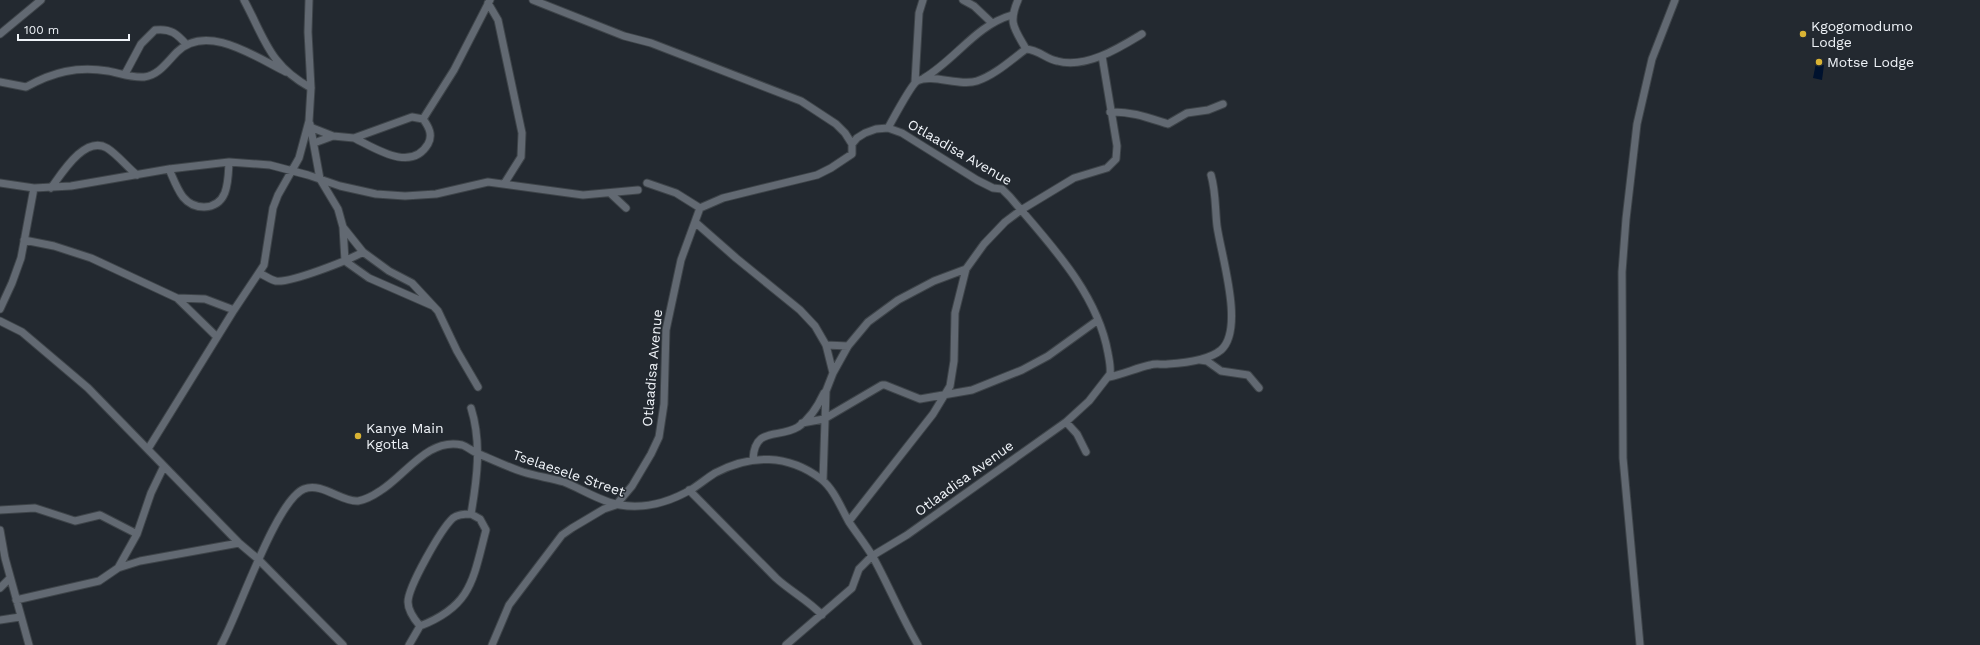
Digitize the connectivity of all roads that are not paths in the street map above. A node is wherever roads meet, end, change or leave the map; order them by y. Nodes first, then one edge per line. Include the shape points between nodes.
1 (41, 0) edge
2 (244, 0) edge
3 (309, 0) edge
4 (533, 0) edge
5 (923, 0) edge
6 (963, 0) edge
7 (1019, 0) edge
8 (1675, 0) edge
9 (489, 2) edge
10 (1012, 15) junction
11 (992, 23) junction
12 (0, 34) edge
13 (1142, 34) dead end
14 (187, 45) junction
15 (1026, 49) junction
16 (1102, 56) junction
17 (286, 72) junction
18 (125, 74) junction
19 (924, 78) junction
20 (0, 82) edge
21 (915, 82) junction
22 (311, 88) junction
23 (1223, 104) dead end
24 (1110, 112) junction
25 (423, 119) junction
26 (310, 124) junction
27 (888, 128) junction
28 (333, 136) junction
29 (354, 138) junction
30 (314, 142) junction
31 (852, 144) junction
32 (229, 162) junction
33 (169, 169) junction
34 (292, 170) junction
35 (137, 175) junction
36 (1211, 175) dead end
37 (320, 179) junction
38 (0, 182) edge
39 (647, 183) dead end
40 (504, 184) junction
41 (34, 188) junction
42 (51, 188) junction
43 (638, 190) dead end
44 (610, 193) junction
45 (626, 208) dead end
46 (700, 208) junction
47 (1021, 210) junction
48 (695, 222) junction
49 (343, 227) junction
50 (24, 240) junction
51 (363, 252) junction
52 (345, 261) junction
53 (966, 269) junction
54 (389, 271) junction
55 (259, 273) junction
56 (383, 283) junction
57 (177, 298) junction
58 (435, 307) junction
59 (0, 309) edge
60 (234, 310) junction
61 (1098, 320) junction
62 (0, 322) edge
63 (217, 337) junction
64 (826, 345) junction
65 (848, 346) junction
66 (1198, 359) junction
67 (833, 373) junction
68 (1109, 377) junction
69 (478, 387) dead end
70 (1259, 388) dead end
71 (826, 391) junction
72 (946, 395) junction
73 (471, 408) dead end
74 (824, 419) junction
75 (1066, 422) junction
76 (802, 423) junction
77 (148, 449) junction
78 (1086, 452) dead end
79 (477, 453) junction
80 (753, 459) junction
81 (164, 466) junction
82 (823, 480) junction
83 (690, 490) junction
84 (616, 505) junction
85 (0, 510) edge
86 (471, 514) junction
87 (849, 521) junction
88 (0, 530) edge
89 (137, 534) junction
90 (239, 543) junction
91 (872, 556) junction
92 (258, 559) junction
93 (118, 568) junction
94 (10, 578) junction
95 (0, 588) edge
96 (16, 600) junction
97 (822, 615) junction
98 (20, 617) junction
99 (0, 620) edge
100 (420, 626) junction
101 (29, 645) edge
102 (221, 645) edge
103 (343, 645) edge
104 (409, 645) edge
105 (492, 645) edge
106 (786, 645) edge
107 (918, 645) edge
108 (1640, 645) edge

1 - 12 street
2 - 17 street via 267,46
3 - 22 street
4 - 31 street via 801,101 836,124
5 - 21 street
6 - 11 street via 974,6
7 - 10 street
8 - 108 street via 1652,59 1636,124 1622,272 1623,458
9 - 25 street via 454,70
9 - 40 street via 498,20 522,133 521,157
10 - 11 street
10 - 15 street
11 - 19 street via 938,70
13 - 16 street
14 - 17 street via 207,41 223,42
14 - 18 street via 151,76 135,77
14 - 18 street via 177,34 169,30 156,30 141,44
15 - 16 street via 1034,50 1059,62 1071,63
15 - 19 street via 976,82
16 - 24 street
17 - 22 street
18 - 20 street via 94,69 54,73 26,87
19 - 21 street
21 - 27 street
22 - 26 street
23 - 24 street via 1208,110 1187,113 1168,124 1140,115
24 - 47 street via 1117,154 1113,164 1074,178
25 - 29 street via 405,118
25 - 29 street via 429,128 430,140 417,156 410,158 398,158
26 - 28 street
26 - 30 street
26 - 34 street via 304,146
27 - 31 street, Otlaadisa Avenue via 865,133
27 - 47 street, Otlaadisa Avenue via 902,133 977,180 993,188 1002,189
28 - 29 street
28 - 30 street
30 - 37 street
31 - 46 street, Otlaadisa Avenue via 852,154 817,175 723,198
32 - 33 street
32 - 33 street via 224,196 211,206 199,207 183,197
32 - 34 street via 270,165
33 - 35 street
34 - 37 street
34 - 55 street via 273,208 267,256
35 - 42 street
35 - 42 street via 106,148 96,145 90,146 74,159
36 - 66 street via 1215,188 1216,219 1231,309 1231,330 1226,345 1219,351
37 - 40 street via 376,194 405,196 436,194 488,182
37 - 49 street via 338,209
38 - 41 street
39 - 46 street via 676,194
40 - 44 street via 571,194
41 - 42 street
41 - 50 street
43 - 44 street
44 - 45 street
46 - 48 street, Otlaadisa Avenue
47 - 53 street via 984,244
47 - 61 street, Otlaadisa Avenue via 1066,265
48 - 64 street via 800,310 815,326
48 - 84 street, Otlaadisa Avenue via 681,260 668,322 664,358 664,404 659,437 632,486
49 - 51 street
49 - 52 street
50 - 57 street via 91,258
50 - 59 street via 21,258
51 - 52 street
51 - 54 street
52 - 55 street via 277,281
52 - 56 street via 355,270
53 - 65 street via 934,281 898,300 868,322
53 - 72 street via 955,313 954,361
54 - 56 street
54 - 58 street via 412,283
55 - 60 street
56 - 58 street
57 - 60 street via 205,299
57 - 63 street
58 - 69 street
60 - 63 street
61 - 68 street, Otlaadisa Avenue via 1111,370
61 - 72 street via 1048,356 1022,370 972,390
62 - 77 street via 22,332 88,388
63 - 77 street
64 - 65 street
64 - 67 street
65 - 67 street
66 - 68 street via 1167,365 1151,364 1123,375
66 - 70 street via 1207,361 1221,371 1248,375
67 - 71 street
68 - 75 street, Otlaadisa Avenue via 1089,401
71 - 74 street
71 - 76 street via 808,419
72 - 74 street via 920,398 882,385
72 - 87 street
73 - 79 street via 477,432
74 - 76 street
74 - 82 street
75 - 78 street
75 - 91 street, Otlaadisa Avenue via 907,535
76 - 80 street via 758,441
77 - 81 street
79 - 84 street, Tselaesele Street via 523,472 563,482
79 - 86 street
79 - 92 street, Tselaesele Street via 464,446 449,444 435,447 393,482 360,501 310,487 302,489 286,508
80 - 82 street, Tselaesele Street via 781,461 799,466
80 - 83 street, Tselaesele Street via 734,464
81 - 89 street via 151,493
81 - 90 street
82 - 87 street, Tselaesele Street
83 - 84 street, Tselaesele Street via 648,506
83 - 97 street via 776,578
84 - 105 street, Otlaadisa Avenue via 604,509 562,535 509,605
85 - 89 street via 35,508 75,521 100,515
86 - 100 street via 461,514 447,526 415,579 409,593 408,607
86 - 100 street via 480,519 486,530 469,588 451,611
87 - 91 street, Tselaesele Street
88 - 94 street
89 - 93 street
90 - 92 street
90 - 93 street via 140,561
91 - 97 street, Otlaadisa Avenue via 860,569 852,588
91 - 107 street, Tselaesele Street
92 - 102 street, Tselaesele Street via 237,614
92 - 103 street
93 - 96 street via 99,581
94 - 95 street
94 - 96 street
96 - 98 street
97 - 106 street, Otlaadisa Avenue
98 - 99 street
98 - 101 street
100 - 104 street

